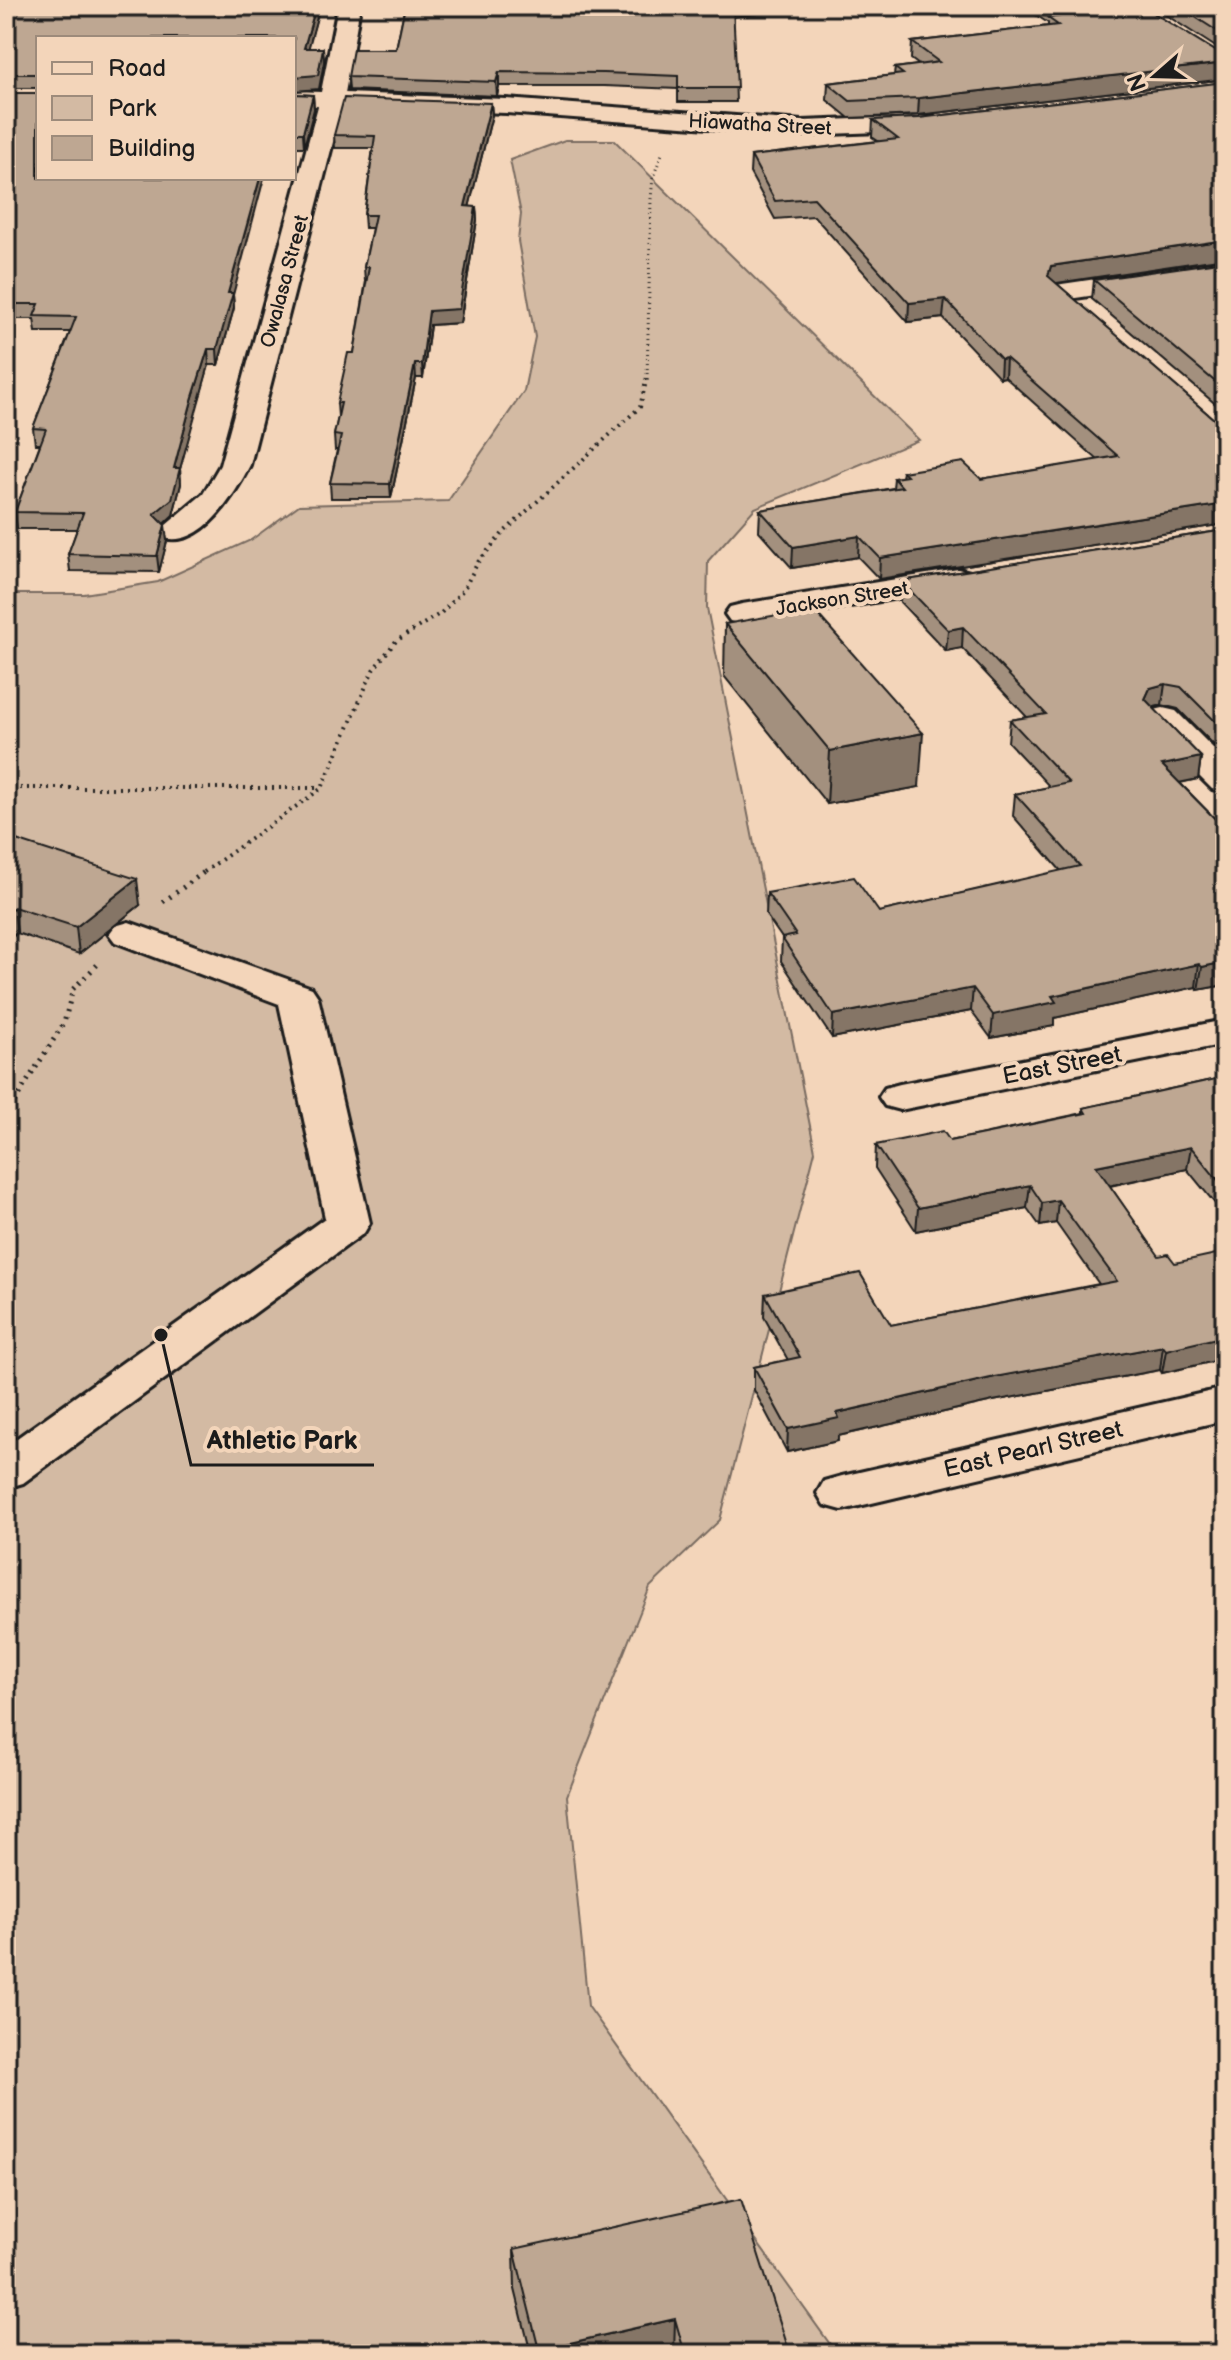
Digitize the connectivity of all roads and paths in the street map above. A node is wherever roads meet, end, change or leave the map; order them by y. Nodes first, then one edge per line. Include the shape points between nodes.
1 (349, 6) edge
2 (296, 98) edge
3 (332, 98) junction
4 (963, 120) edge
5 (665, 146) dead end
6 (1225, 268) edge
7 (1085, 312) edge
8 (175, 531) dead end
9 (985, 575) edge
10 (742, 614) dead end
11 (1163, 719) edge
12 (1221, 771) edge
13 (6, 788) edge
14 (322, 788) junction
15 (129, 934) junction
16 (1225, 1032) edge
17 (900, 1097) dead end
18 (6, 1115) edge
19 (1225, 1404) edge
20 (6, 1471) edge
21 (842, 1493) dead end

1 - 3 street, Owalasa Street
2 - 3 street, Hiawatha Street
3 - 4 street, Hiawatha Street via 802,128
3 - 8 street, Owalasa Street via 235,465 216,500
5 - 14 path via 653,177 649,346 640,407 503,533 441,613 396,641 373,670
6 - 7 street via 1062,292
9 - 10 street, Jackson Street
11 - 12 street
13 - 14 path
14 - 15 path via 163,901
15 - 18 path via 73,989 64,1023
15 - 20 street via 298,997 348,1223
16 - 17 street, East Street
19 - 21 street, East Pearl Street

